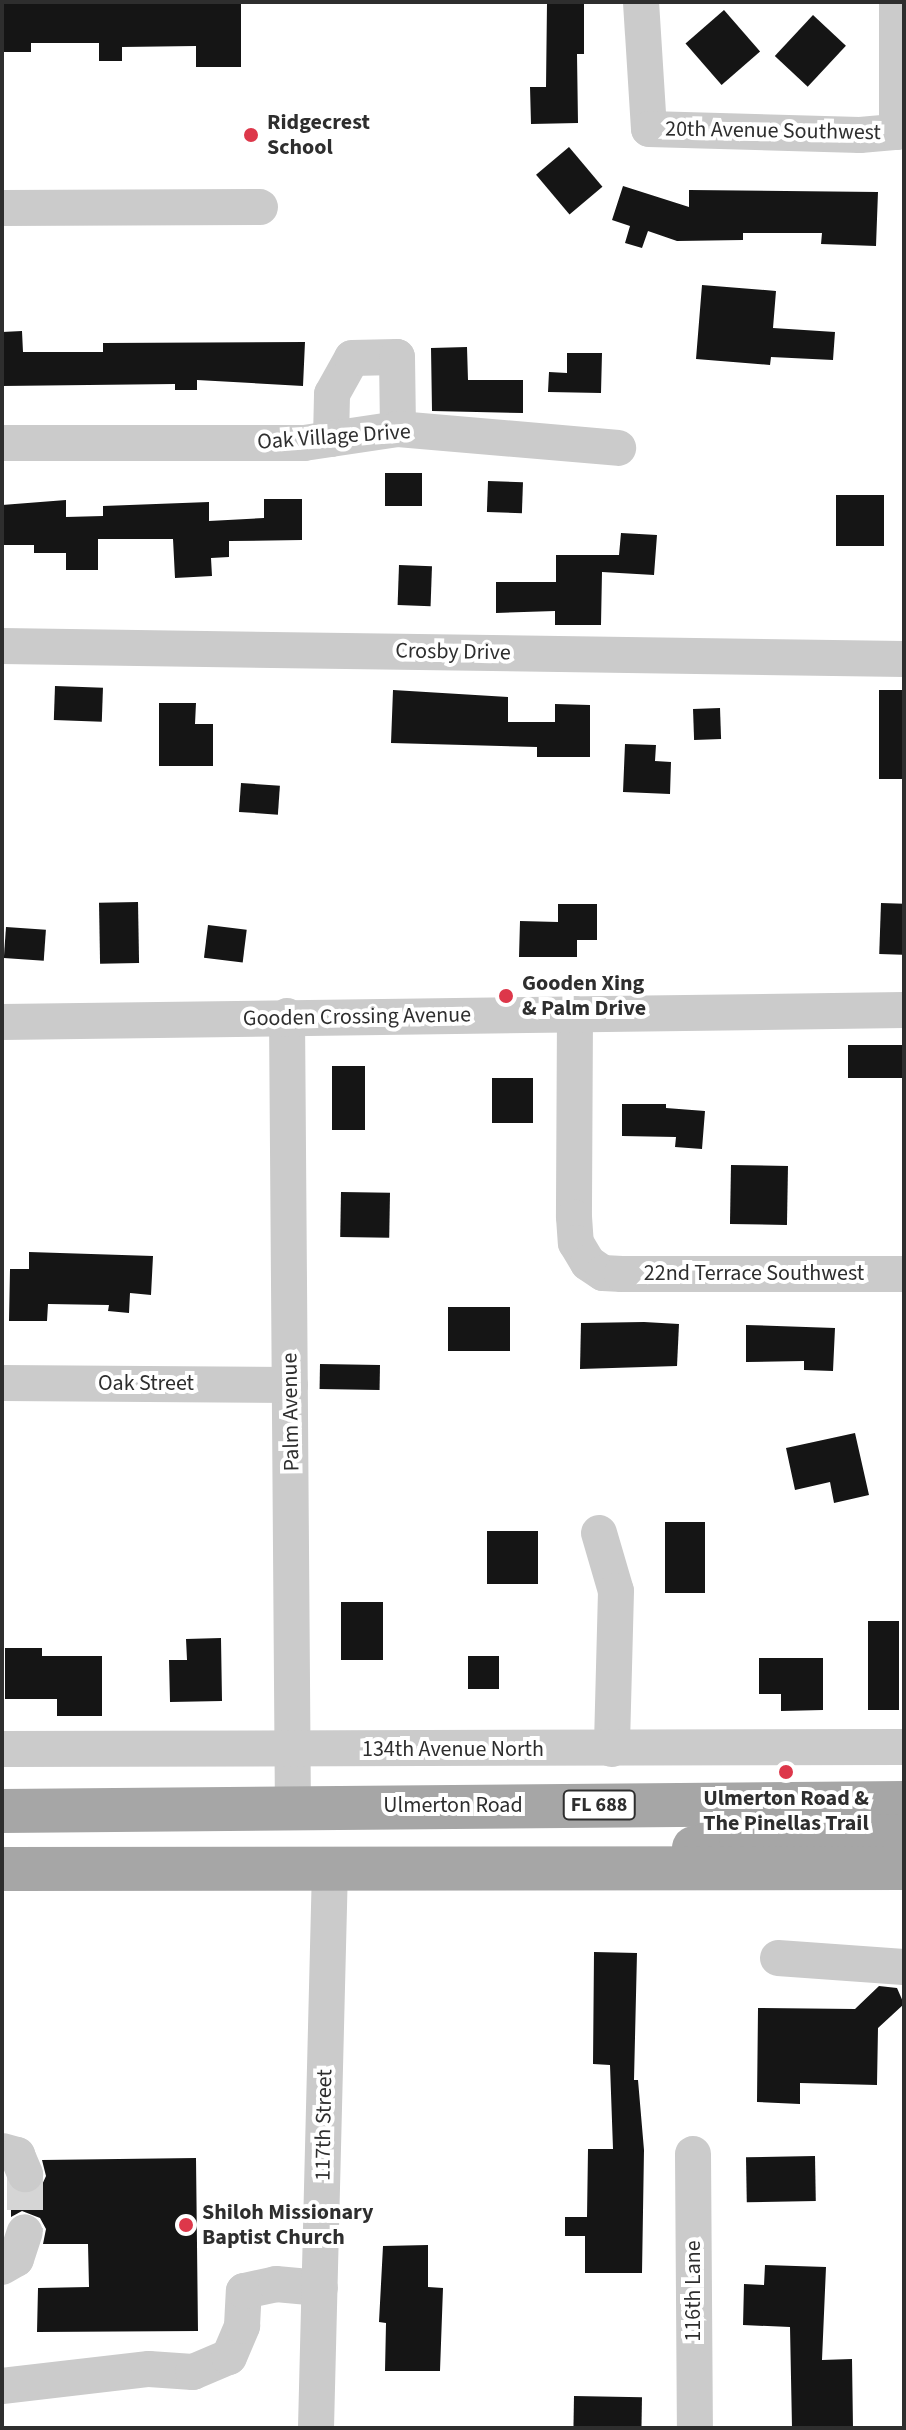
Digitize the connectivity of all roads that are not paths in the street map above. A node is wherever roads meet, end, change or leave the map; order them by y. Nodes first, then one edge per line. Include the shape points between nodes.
1 (641, 2) edge
2 (897, 2) edge
3 (260, 207) dead end
4 (2, 208) edge
5 (398, 429) junction
6 (331, 439) junction
7 (2, 443) edge
8 (618, 448) dead end
9 (2, 646) edge
10 (904, 659) edge
11 (904, 1010) edge
12 (575, 1014) junction
13 (287, 1016) junction
14 (2, 1022) edge
15 (904, 1274) edge
16 (2, 1383) edge
17 (290, 1385) junction
18 (599, 1533) dead end
19 (904, 1747) edge
20 (2, 1749) edge
21 (612, 1749) junction
22 (294, 1751) junction
23 (904, 1803) edge
24 (711, 1804) junction
25 (293, 1808) junction
26 (2, 1811) edge
27 (904, 1836) edge
28 (904, 1868) edge
29 (2, 1869) edge
30 (330, 1869) junction
31 (640, 1869) junction
32 (778, 1958) dead end
33 (904, 1967) edge
34 (693, 2154) dead end
35 (25, 2232) tunnel mouth
36 (2, 2267) edge
37 (320, 2288) junction
38 (2, 2386) edge
39 (316, 2428) edge
40 (695, 2428) edge

1 - 2 street, 20th Avenue Southwest via 649,129 897,132
3 - 4 street
5 - 6 street, Oak Village Drive
5 - 6 street via 397,357 352,358 332,394
5 - 8 street, Oak Village Drive
6 - 7 street, Oak Village Drive
9 - 10 street, Crosby Drive
11 - 12 street, Gooden Crossing Avenue
12 - 13 street, Gooden Crossing Avenue
12 - 15 street, 22nd Terrace Southwest via 576,1243 588,1263 603,1273
13 - 14 street, Gooden Crossing Avenue
13 - 17 street, Palm Avenue
16 - 17 street, Oak Street
17 - 22 street, Palm Avenue
18 - 21 street via 616,1591
19 - 21 street, 134th Avenue North
20 - 22 street, 134th Avenue North
21 - 22 street, 134th Avenue North
22 - 25 street, Palm Avenue
23 - 24 main road, Ulmerton Road / FL 688
24 - 25 main road, Ulmerton Road / FL 688
24 - 30 main road via 653,1826 612,1833 391,1835 366,1840
25 - 26 main road, Ulmerton Road / FL 688
27 - 31 main road via 741,1838 706,1843
28 - 31 main road
29 - 30 main road
30 - 31 main road
30 - 37 street, 117th Street
32 - 33 street
34 - 40 street, 116th Lane
35 - 36 street via 16,2259
37 - 38 street via 276,2284 244,2291 242,2326 229,2357 193,2372 149,2369
37 - 39 street, 117th Street

